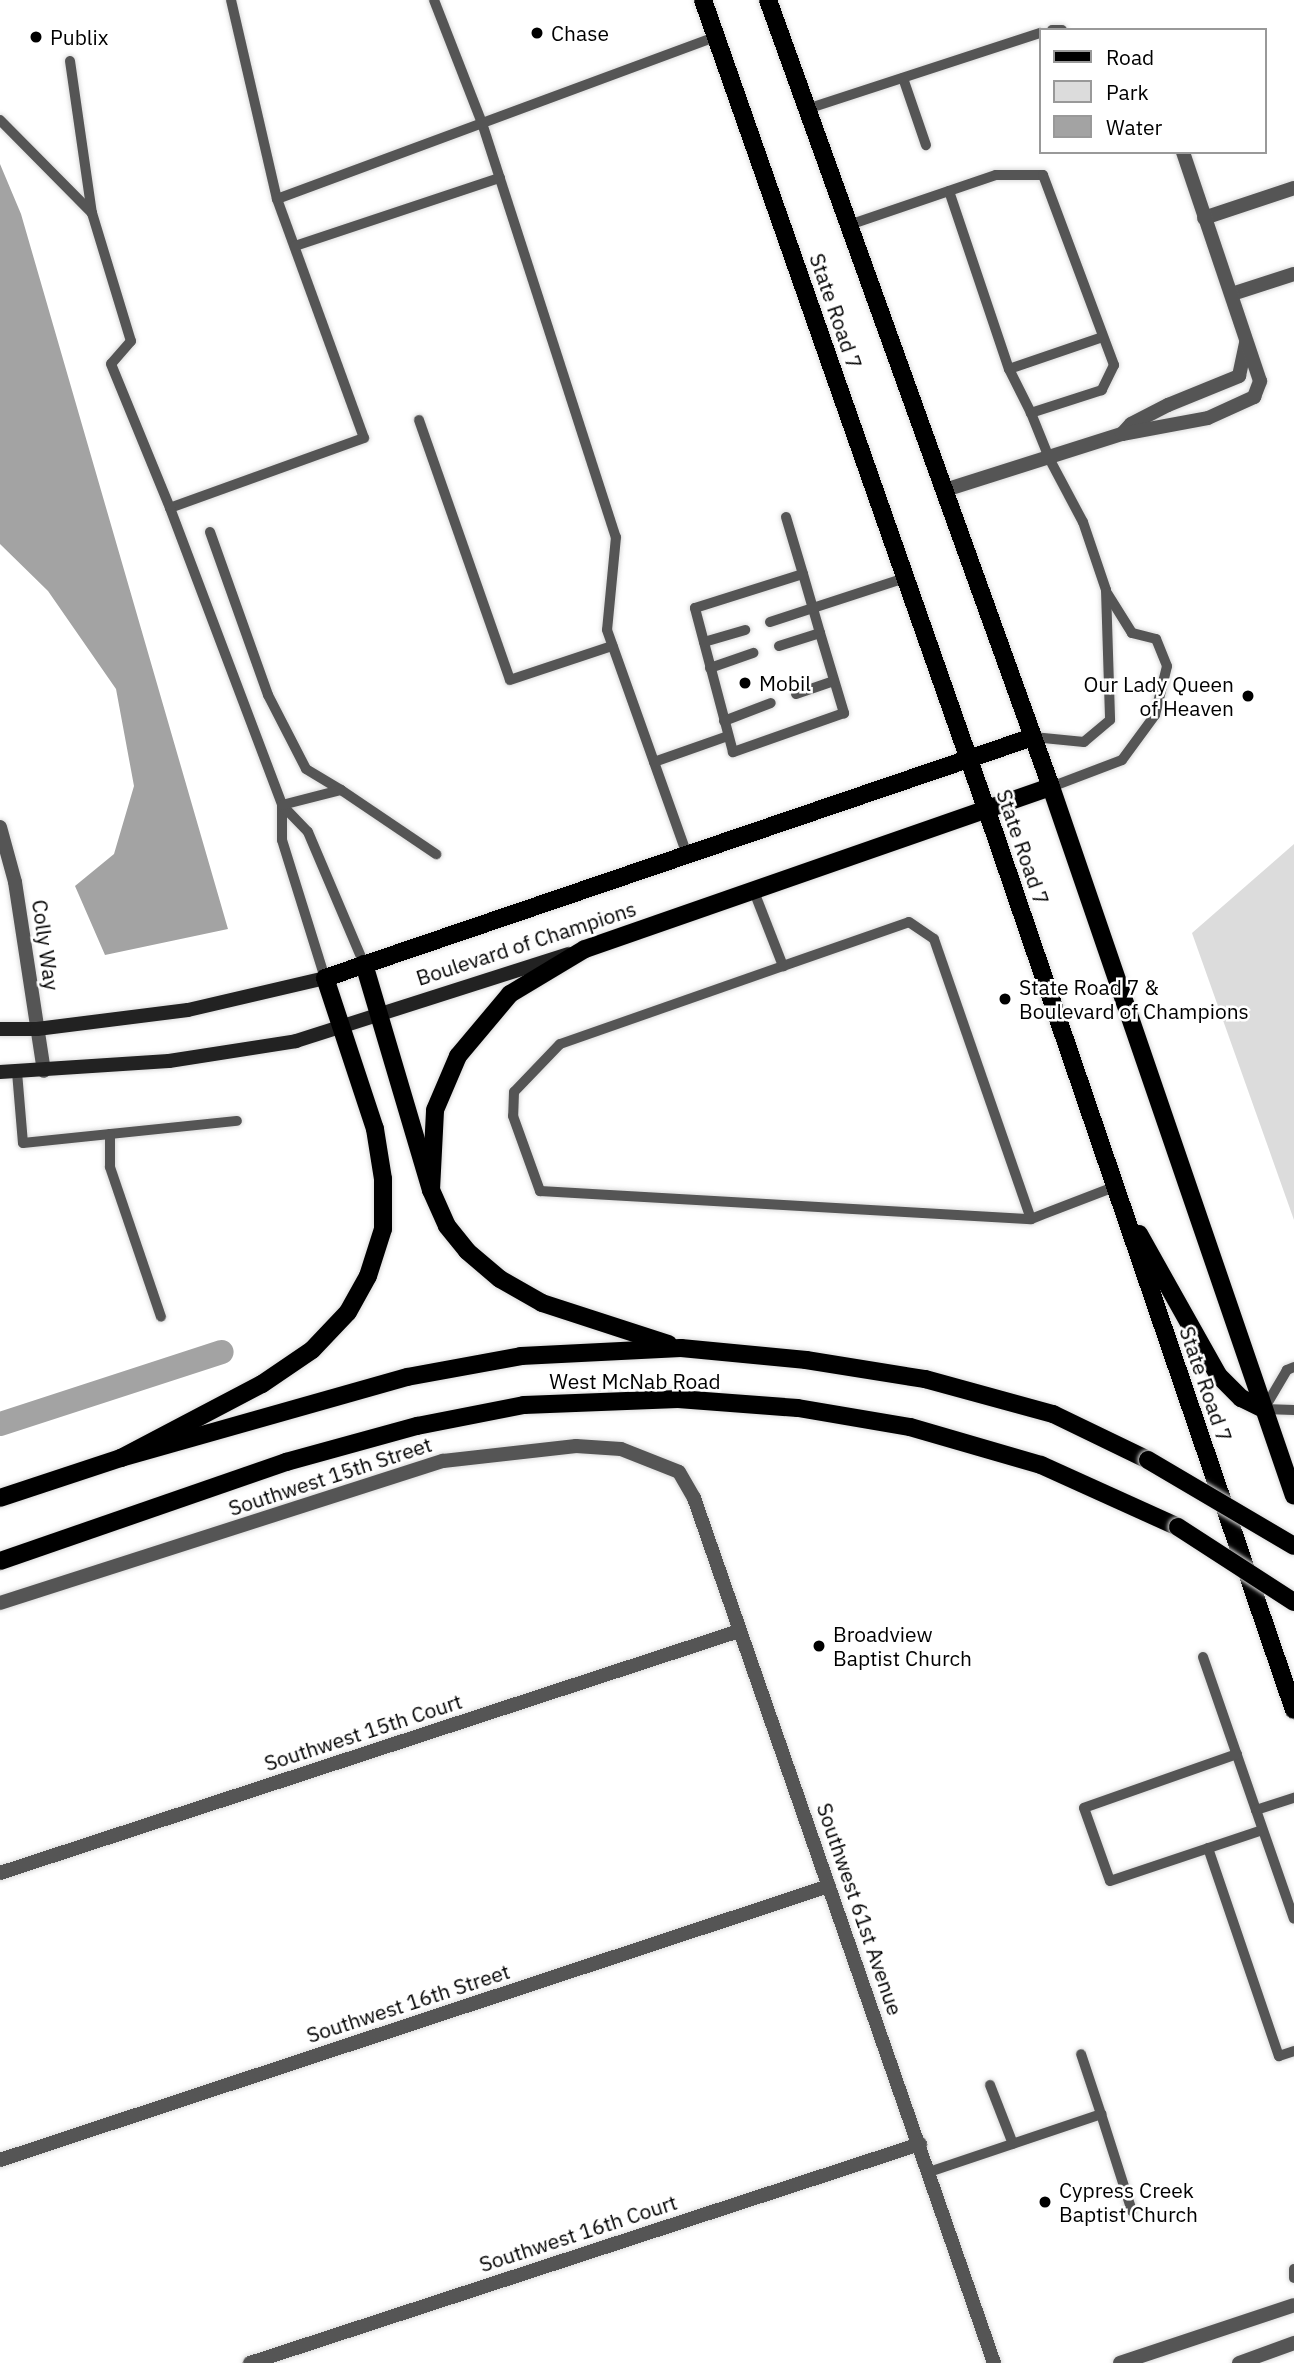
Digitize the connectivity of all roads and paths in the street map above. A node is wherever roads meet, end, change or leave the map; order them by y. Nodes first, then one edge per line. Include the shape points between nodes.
1 (231, 0) edge
2 (434, 0) edge
3 (703, 0) edge
4 (768, 0) edge
5 (1038, 34) edge
6 (716, 37) junction
7 (70, 61) dead end
8 (903, 78) junction
9 (807, 110) junction
10 (0, 120) edge
11 (482, 123) junction
12 (926, 145) dead end
13 (1184, 154) edge
14 (500, 178) junction
15 (1294, 188) edge
16 (949, 191) junction
17 (278, 199) junction
18 (92, 213) junction
19 (1204, 218) junction
20 (849, 225) junction
21 (295, 246) junction
22 (1294, 274) edge
23 (1231, 294) junction
24 (1103, 337) junction
25 (1246, 342) junction
26 (1009, 369) junction
27 (1031, 413) junction
28 (419, 420) dead end
29 (1122, 434) junction
30 (1050, 460) junction
31 (944, 490) junction
32 (170, 508) junction
33 (786, 517) dead end
34 (211, 532) dead end
35 (803, 574) junction
36 (905, 578) junction
37 (1105, 590) junction
38 (813, 608) junction
39 (770, 622) dead end
40 (745, 630) dead end
41 (820, 633) junction
42 (704, 642) junction
43 (612, 646) junction
44 (779, 646) dead end
45 (753, 653) dead end
46 (710, 668) junction
47 (834, 681) junction
48 (796, 694) dead end
49 (771, 703) dead end
50 (723, 721) junction
51 (728, 736) junction
52 (1034, 737) junction
53 (969, 760) junction
54 (654, 762) junction
55 (1051, 788) junction
56 (341, 790) junction
57 (282, 805) junction
58 (986, 808) junction
59 (0, 827) edge
60 (436, 854) dead end
61 (688, 857) junction
62 (15, 882) junction
63 (0, 883) edge
64 (753, 889) junction
65 (585, 949) junction
66 (364, 964) junction
67 (783, 966) junction
68 (325, 978) junction
69 (381, 1014) junction
70 (340, 1027) junction
71 (0, 1029) edge
72 (37, 1029) junction
73 (44, 1071) junction
74 (0, 1072) edge
75 (17, 1072) junction
76 (237, 1121) dead end
77 (110, 1134) junction
78 (430, 1189) junction
79 (1115, 1191) junction
80 (1031, 1219) junction
81 (161, 1317) dead end
82 (681, 1348) junction
83 (1294, 1367) edge
84 (1264, 1409) junction
85 (1294, 1410) edge
86 (121, 1458) junction
87 (679, 1472) joint
88 (1294, 1496) edge
89 (0, 1498) edge
90 (1294, 1546) edge
91 (0, 1561) edge
92 (1294, 1602) edge
93 (0, 1603) edge
94 (739, 1631) junction
95 (1203, 1657) dead end
96 (1294, 1710) edge
97 (1237, 1754) junction
98 (1294, 1798) edge
99 (1256, 1810) junction
100 (1262, 1830) junction
101 (1208, 1848) junction
102 (0, 1873) edge
103 (830, 1886) junction
104 (1294, 1919) edge
105 (1294, 2051) edge
106 (1081, 2054) dead end
107 (990, 2085) dead end
108 (1101, 2115) junction
109 (920, 2144) junction
110 (1013, 2144) junction
111 (0, 2160) edge
112 (929, 2172) junction
113 (1132, 2211) dead end
114 (1294, 2269) edge
115 (1294, 2278) edge
116 (1294, 2305) edge
117 (1294, 2343) edge
118 (250, 2363) edge
119 (994, 2363) edge
120 (1120, 2363) edge
121 (1239, 2363) edge

1 - 17 lane
2 - 11 lane
3 - 6 main road, State Road 7
4 - 9 main road, State Road 7
5 - 8 lane
6 - 11 lane
6 - 36 main road, State Road 7
7 - 18 lane
8 - 9 lane
8 - 12 lane
9 - 20 main road, State Road 7
10 - 18 lane
11 - 14 lane
11 - 17 lane
13 - 19 street
14 - 21 lane
14 - 43 lane via 616,537 607,630
15 - 19 street
16 - 20 lane
16 - 24 lane via 996,175 1043,175
16 - 26 lane
17 - 21 lane
18 - 32 lane via 131,341 111,364
19 - 23 street
20 - 31 main road, State Road 7
21 - 32 lane via 364,438
22 - 23 street
23 - 25 street
24 - 26 lane
24 - 27 lane via 1114,365 1102,390
25 - 29 street via 1239,376 1168,405 1131,424
25 - 29 street via 1260,381 1254,397 1208,418
26 - 27 lane
27 - 30 lane
28 - 43 lane via 510,680
29 - 30 street
30 - 31 street
30 - 37 lane via 1083,522
31 - 52 main road, State Road 7
32 - 57 lane
33 - 35 lane
34 - 56 lane via 274,707 306,769
35 - 38 lane
35 - 42 lane via 695,608
36 - 38 lane
36 - 53 main road, State Road 7
37 - 52 lane via 1110,720 1084,742
37 - 55 lane via 1132,633 1156,639 1167,666 1155,715 1122,760
38 - 39 lane
38 - 41 lane
40 - 42 lane
41 - 44 lane
41 - 47 lane
42 - 46 lane
43 - 54 lane
45 - 46 lane
46 - 50 lane
47 - 48 lane
47 - 51 lane via 844,713 733,752
49 - 50 lane
50 - 51 lane
51 - 54 lane
52 - 53 main road, Boulevard of Champions
52 - 55 main road, State Road 7
53 - 58 main road, State Road 7
53 - 61 main road, Boulevard of Champions
54 - 61 lane
55 - 58 main road, Boulevard of Champions
55 - 84 main road, State Road 7
56 - 57 lane
56 - 60 lane
57 - 66 lane via 308,832
57 - 68 lane via 282,840
58 - 64 main road, Boulevard of Champions
58 - 79 main road, State Road 7
59 - 62 street, Colly Way
61 - 66 main road, Boulevard of Champions
62 - 63 street
62 - 72 street, Colly Way
64 - 65 main road, Boulevard of Champions
64 - 67 lane
65 - 69 street, Boulevard of Champions
65 - 78 main road via 510,994 458,1056 435,1110
66 - 68 main road, Boulevard of Champions
66 - 69 main road
67 - 80 lane via 909,922 934,939
67 - 80 lane via 560,1044 514,1092 513,1116 540,1191
68 - 70 main road
68 - 72 street, Boulevard of Champions via 188,1010
69 - 70 street, Boulevard of Champions
69 - 78 main road
70 - 73 street, Boulevard of Champions via 296,1041 169,1061
70 - 86 main road via 374,1129 383,1179 383,1229 368,1276 348,1312 312,1350 262,1384
71 - 72 street, Boulevard of Champions
72 - 73 street, Colly Way
73 - 75 street, Boulevard of Champions
74 - 75 street, Boulevard of Champions
75 - 77 lane via 23,1143
76 - 77 lane
77 - 81 lane via 110,1167
78 - 82 main road via 446,1226 500,1279 581,1318
79 - 80 lane
79 - 84 main road via 1218,1375 1241,1398
79 - 96 main road, State Road 7
82 - 86 main road, West McNab Road via 521,1356 407,1377
82 - 90 main road, West McNab Road, bridge via 806,1360 925,1379 1052,1414 1148,1460
83 - 84 lane via 1287,1370
84 - 85 lane
84 - 88 main road, State Road 7
86 - 89 main road, West McNab Road
87 - 93 street, Southwest 15th Street via 621,1448 576,1446 443,1461
87 - 94 street, Southwest 61st Avenue via 694,1499
91 - 92 main road, West McNab Road, bridge via 286,1462 417,1426 524,1405 678,1399 798,1408 910,1427 1041,1465 1178,1527
94 - 102 street, Southwest 15th Court
94 - 103 street, Southwest 61st Avenue
95 - 97 lane
97 - 99 lane
97 - 101 lane via 1084,1808 1110,1881
98 - 99 lane
99 - 100 lane
100 - 101 lane
100 - 104 lane
101 - 105 lane via 1279,2056
103 - 109 street, Southwest 61st Avenue
103 - 111 street, Southwest 16th Street
106 - 108 lane
107 - 110 lane
108 - 110 lane
108 - 113 lane
109 - 112 street, Southwest 61st Avenue
109 - 118 street, Southwest 16th Court
110 - 112 lane
112 - 119 street, Southwest 61st Avenue
114 - 115 lane
116 - 120 street
117 - 121 street

